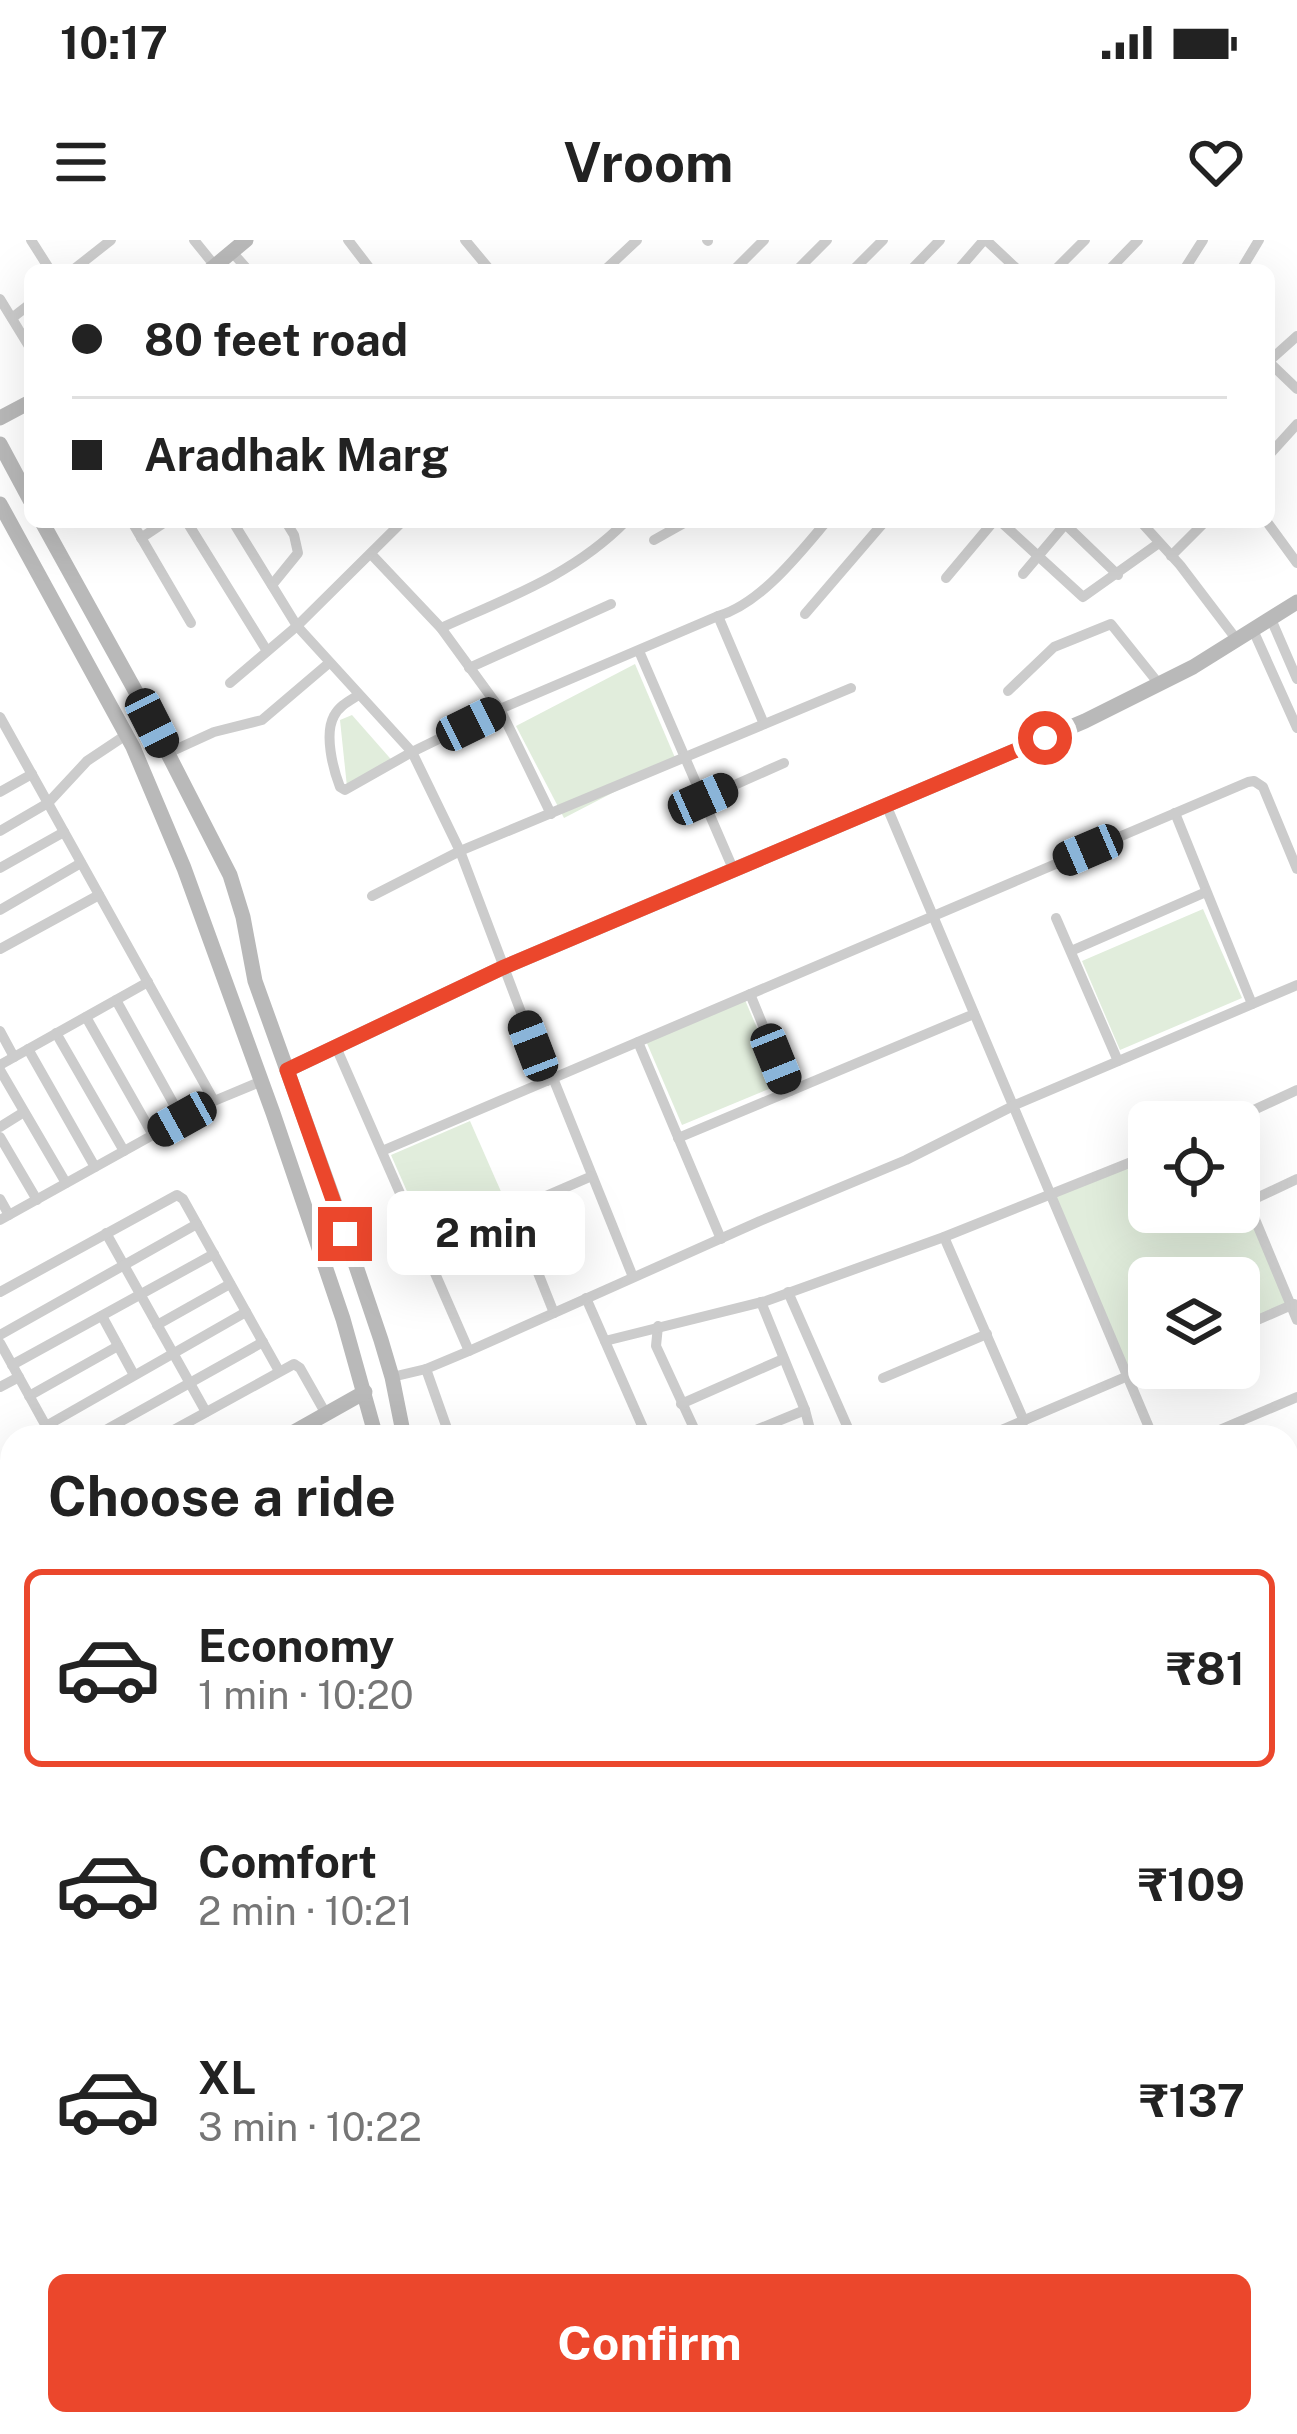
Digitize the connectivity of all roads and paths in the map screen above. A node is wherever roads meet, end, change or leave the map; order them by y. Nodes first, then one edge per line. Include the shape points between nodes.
1 (112, 240) edge
2 (246, 240) edge
3 (347, 240) edge
4 (465, 240) edge
5 (637, 240) edge
6 (764, 240) edge
7 (826, 240) edge
8 (883, 240) edge
9 (940, 240) edge
10 (985, 240) edge
11 (1085, 240) edge
12 (1138, 240) edge
13 (232, 252) junction
14 (82, 264) edge
15 (218, 264) edge
16 (243, 264) edge
17 (366, 264) edge
18 (485, 264) edge
19 (611, 264) edge
20 (740, 264) edge
21 (803, 264) edge
22 (859, 264) edge
23 (917, 264) edge
24 (963, 264) edge
25 (1011, 264) edge
26 (1061, 264) edge
27 (1115, 264) edge
28 (0, 299) edge
29 (24, 309) edge
30 (13, 318) junction
31 (1297, 336) edge
32 (24, 337) edge
33 (1275, 360) edge
34 (0, 444) edge
35 (24, 489) edge
36 (0, 505) edge
37 (45, 528) edge
38 (135, 528) edge
39 (156, 528) edge
40 (191, 528) edge
41 (237, 528) edge
42 (290, 528) edge
43 (396, 528) edge
44 (618, 528) edge
45 (675, 528) edge
46 (821, 528) edge
47 (879, 528) edge
48 (992, 528) edge
49 (1004, 528) edge
50 (1062, 528) edge
51 (1071, 528) edge
52 (1146, 528) edge
53 (1199, 528) edge
54 (1271, 528) edge
55 (141, 538) junction
56 (654, 540) dead end
57 (1159, 543) junction
58 (371, 554) junction
59 (1038, 556) junction
60 (1171, 556) junction
61 (1297, 563) edge
62 (1023, 574) dead end
63 (1118, 574) junction
64 (946, 578) dead end
65 (272, 585) junction
66 (1297, 602) edge
67 (611, 604) dead end
68 (805, 614) dead end
69 (718, 616) junction
70 (1271, 619) junction
71 (191, 623) dead end
72 (297, 626) junction
73 (440, 628) junction
74 (1253, 630) junction
75 (1237, 640) junction
76 (267, 651) junction
77 (639, 651) junction
78 (329, 663) junction
79 (470, 668) junction
80 (1297, 679) edge
81 (230, 683) dead end
82 (1160, 685) junction
83 (851, 688) dead end
84 (1008, 691) dead end
85 (357, 695) junction
86 (500, 710) junction
87 (0, 717) edge
88 (764, 724) junction
89 (1297, 728) edge
90 (127, 735) junction
91 (15, 743) junction
92 (166, 749) junction
93 (0, 752) edge
94 (412, 752) junction
95 (137, 757) junction
96 (685, 758) junction
97 (784, 763) dead end
98 (32, 774) junction
99 (0, 792) edge
100 (703, 799) junction
101 (48, 803) junction
102 (887, 807) junction
103 (1175, 813) junction
104 (551, 814) junction
105 (0, 831) edge
106 (64, 832) junction
107 (460, 851) junction
108 (81, 863) junction
109 (0, 868) edge
110 (1297, 869) edge
111 (734, 871) junction
112 (1207, 892) junction
113 (99, 895) junction
114 (372, 896) dead end
115 (0, 910) edge
116 (933, 916) junction
117 (1056, 918) dead end
118 (0, 949) edge
119 (1071, 951) junction
120 (502, 968) junction
121 (148, 982) junction
122 (1297, 985) edge
123 (750, 994) junction
124 (116, 1000) junction
125 (1252, 1004) junction
126 (974, 1015) junction
127 (86, 1017) junction
128 (0, 1031) edge
129 (56, 1033) junction
130 (638, 1042) junction
131 (336, 1046) junction
132 (28, 1049) junction
133 (14, 1057) junction
134 (1118, 1061) junction
135 (0, 1067) edge
136 (287, 1070) junction
137 (550, 1079) junction
138 (262, 1082) junction
139 (1297, 1090) edge
140 (790, 1091) junction
141 (214, 1101) junction
142 (1015, 1105) junction
143 (1260, 1107) edge
144 (25, 1112) junction
145 (182, 1119) junction
146 (0, 1126) edge
147 (153, 1135) junction
148 (0, 1138) edge
149 (678, 1138) junction
150 (124, 1151) junction
151 (382, 1151) junction
152 (1128, 1164) edge
153 (95, 1167) junction
154 (592, 1176) junction
155 (1297, 1180) edge
156 (66, 1184) junction
157 (1050, 1196) junction
158 (1260, 1197) edge
159 (0, 1198) edge
160 (37, 1200) junction
161 (513, 1210) junction
162 (5, 1217) edge
163 (197, 1224) junction
164 (1260, 1229) edge
165 (106, 1233) junction
166 (944, 1237) junction
167 (722, 1239) junction
168 (424, 1249) junction
169 (214, 1254) junction
170 (124, 1265) junction
171 (633, 1277) junction
172 (230, 1284) junction
173 (0, 1292) edge
174 (788, 1292) junction
175 (140, 1294) junction
176 (586, 1298) junction
177 (761, 1302) junction
178 (1294, 1304) edge
179 (246, 1312) junction
180 (554, 1313) junction
181 (102, 1316) junction
182 (1260, 1319) edge
183 (1297, 1320) edge
184 (157, 1324) junction
185 (658, 1326) junction
186 (987, 1334) junction
187 (0, 1339) edge
188 (605, 1340) junction
189 (263, 1342) junction
190 (118, 1346) junction
191 (469, 1351) junction
192 (173, 1353) junction
193 (783, 1359) junction
194 (426, 1369) junction
195 (15, 1371) junction
196 (279, 1371) junction
197 (134, 1375) junction
198 (1127, 1376) junction
199 (392, 1377) junction
200 (883, 1378) dead end
201 (190, 1383) junction
202 (0, 1388) edge
203 (365, 1393) junction
204 (29, 1396) junction
205 (1297, 1397) edge
206 (682, 1404) junction
207 (805, 1410) junction
208 (206, 1412) junction
209 (326, 1414) junction
210 (1024, 1421) junction
211 (46, 1425) edge
212 (58, 1425) edge
213 (115, 1425) edge
214 (183, 1425) edge
215 (306, 1425) edge
216 (373, 1425) edge
217 (402, 1425) edge
218 (446, 1425) edge
219 (642, 1425) edge
220 (692, 1425) edge
221 (768, 1425) edge
222 (809, 1425) edge
223 (847, 1425) edge
224 (1014, 1425) edge
225 (1148, 1425) edge
226 (1231, 1425) edge

1 - 14 street
2 - 13 main road
3 - 17 street
4 - 18 street
5 - 19 street
6 - 20 street
7 - 21 street
8 - 22 street
9 - 23 street
10 - 24 street
10 - 25 street
11 - 26 street
12 - 27 street
13 - 15 main road
13 - 16 street
28 - 30 street
29 - 30 street
30 - 32 street
31 - 33 street
34 - 35 main road
36 - 90 main road
37 - 92 main road
38 - 55 street
39 - 55 street
40 - 76 street
41 - 65 street
42 - 65 street via 298,553
43 - 58 street
44 - 73 street via 569,568
45 - 56 street
46 - 69 street via 746,604
47 - 68 street
48 - 64 street
49 - 59 street
50 - 59 street
51 - 63 street
52 - 57 street
53 - 60 street
54 - 61 street
55 - 71 street
57 - 60 street
57 - 63 street
58 - 72 street
58 - 73 street
59 - 62 street
59 - 63 street via 1083,597
60 - 75 street
65 - 72 street
66 - 70 main road
67 - 79 street
69 - 77 street
69 - 88 street
70 - 74 main road
70 - 80 street
72 - 76 street
72 - 78 street
73 - 79 street
74 - 75 main road
74 - 89 street
75 - 82 main road
76 - 81 street
77 - 86 street
77 - 96 street
78 - 85 street
78 - 92 street via 262,720
79 - 86 street
82 - 84 street via 1112,624 1054,647
82 - 102 main road
83 - 88 street
85 - 94 street
85 - 94 street via 332,721 340,787 352,788
86 - 94 street
86 - 104 street
87 - 91 street
88 - 96 street
90 - 95 main road
90 - 101 street via 87,761
91 - 93 street
91 - 98 street
92 - 95 main road
92 - 136 main road via 230,875
94 - 107 street
95 - 138 main road
96 - 100 street
96 - 104 street
97 - 100 street
98 - 99 street
98 - 101 street
100 - 111 street
101 - 105 street
101 - 106 street
102 - 111 main road
102 - 116 street
103 - 110 street via 1260,784
103 - 112 street
103 - 116 street
104 - 107 street
106 - 108 street
106 - 109 street
107 - 114 street
107 - 120 street
108 - 113 street
108 - 115 street
111 - 120 main road
112 - 119 street
112 - 125 street
113 - 118 street
113 - 121 street
116 - 123 street
116 - 126 street
117 - 119 street
119 - 134 street
120 - 131 main road
120 - 137 street
121 - 124 street
121 - 141 street
122 - 125 street
123 - 130 street
123 - 140 street
124 - 127 street
124 - 145 street
125 - 134 street
126 - 140 street
126 - 142 street
127 - 129 street
127 - 147 street
128 - 133 street
129 - 132 street
129 - 150 street
130 - 137 street
130 - 149 street
131 - 136 main road
131 - 151 street
132 - 133 street
132 - 153 street
133 - 135 street
134 - 142 street
135 - 144 street
136 - 199 main road
137 - 151 street
137 - 154 street
138 - 141 street
138 - 203 main road
139 - 143 street
140 - 149 street
141 - 145 street
142 - 157 street
142 - 167 street
144 - 146 street
144 - 156 street
145 - 147 street
147 - 150 street
148 - 160 street
149 - 167 street
150 - 153 street
151 - 168 street
152 - 157 street
153 - 156 street
154 - 161 street
154 - 171 street
155 - 158 street
156 - 160 street
157 - 166 street
157 - 198 street
159 - 162 street
160 - 162 street
161 - 168 street
161 - 180 street
163 - 165 street via 176,1196
163 - 169 street
163 - 170 street
164 - 178 street
165 - 170 street
165 - 173 street
166 - 174 street
166 - 186 street
167 - 171 street
168 - 191 street
169 - 172 street
169 - 175 street
170 - 175 street
170 - 187 street
171 - 176 street
172 - 179 street
172 - 184 street
174 - 177 street
174 - 223 street
175 - 181 street
175 - 184 street
176 - 180 street
176 - 188 street
177 - 185 street
177 - 193 street
178 - 182 street
178 - 183 street
179 - 189 street
179 - 192 street
180 - 191 street
181 - 190 street
181 - 195 street
184 - 192 street
185 - 188 street
185 - 206 street via 656,1346
186 - 200 street
186 - 210 street
187 - 195 street
188 - 219 street
189 - 196 street
189 - 201 street
190 - 197 street
190 - 204 street
191 - 194 street
192 - 197 street
192 - 201 street
193 - 206 street
193 - 207 street
194 - 199 street
194 - 218 street
195 - 202 street
195 - 204 street
196 - 208 street
196 - 209 street via 298,1366
197 - 212 street
198 - 210 street
198 - 225 street
199 - 217 main road
201 - 208 street
201 - 213 street
203 - 209 main road
203 - 216 main road
204 - 211 street
205 - 226 street
206 - 220 street
207 - 221 street
207 - 222 street
208 - 214 street
209 - 215 main road
210 - 224 street

